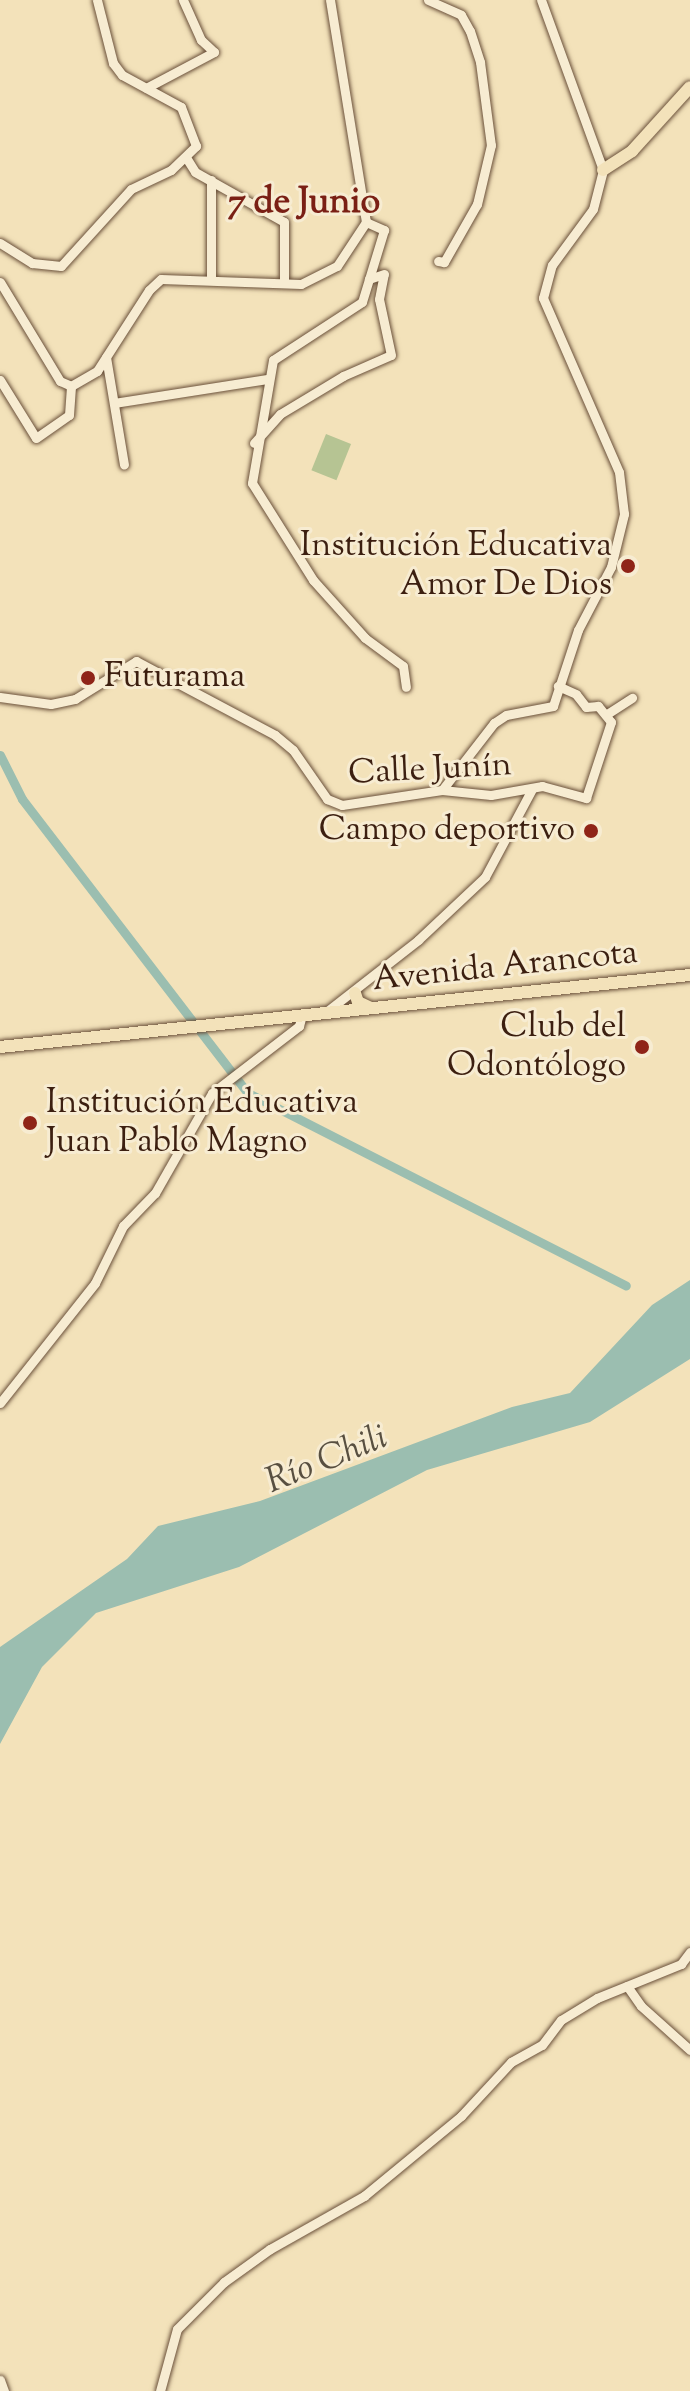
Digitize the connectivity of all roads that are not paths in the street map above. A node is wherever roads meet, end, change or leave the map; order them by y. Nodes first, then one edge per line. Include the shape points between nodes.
1 (97, 0) edge
2 (183, 0) edge
3 (330, 0) edge
4 (428, 0) edge
5 (541, 0) edge
6 (690, 87) edge
7 (146, 88) junction
8 (187, 159) junction
9 (603, 170) junction
10 (211, 180) junction
11 (366, 222) junction
12 (0, 243) edge
13 (438, 261) dead end
14 (369, 279) junction
15 (211, 280) junction
16 (0, 282) edge
17 (284, 283) junction
18 (106, 357) junction
19 (267, 379) junction
20 (0, 380) edge
21 (71, 386) junction
22 (114, 403) junction
23 (254, 443) junction
24 (124, 464) dead end
25 (558, 686) junction
26 (406, 687) dead end
27 (0, 697) edge
28 (632, 698) dead end
29 (607, 714) junction
30 (532, 789) junction
31 (442, 790) junction
32 (690, 975) edge
33 (355, 993) junction
34 (371, 1008) junction
35 (325, 1013) junction
36 (302, 1015) junction
37 (0, 1047) edge
38 (0, 1403) edge
39 (690, 1952) edge
40 (627, 1986) junction
41 (690, 2050) edge
42 (0, 2380) edge
43 (4, 2391) edge
44 (160, 2391) edge

1 - 7 street via 113,63 122,75
2 - 7 street via 201,40 214,52
3 - 11 street
4 - 13 street via 461,15 476,50 491,160 477,204 444,262
5 - 9 street
6 - 9 main road via 632,151
7 - 8 street via 181,107 191,124 196,146
8 - 10 street via 195,172
8 - 12 street via 131,189 61,266 32,263
9 - 25 street via 593,209 552,265 543,298 614,458 624,514 611,567 578,630
10 - 15 street
10 - 17 street via 284,222
11 - 14 street via 384,230
11 - 17 street via 337,266 301,284
14 - 19 street via 357,308 279,352
14 - 23 street via 384,274 379,299 391,355 280,414
15 - 17 street
15 - 18 street via 161,279
16 - 21 street via 60,381
18 - 21 street via 84,383
18 - 22 street
19 - 22 street
19 - 23 street
20 - 21 street via 36,438 69,415
22 - 24 street
23 - 26 street via 255,494 313,580 365,638 403,666
25 - 29 street via 586,707 598,706
25 - 31 street via 550,710 522,710 494,723
27 - 31 street, Calle Junín via 51,704 75,699 136,661 275,735 293,750 327,799 342,805
28 - 29 street
29 - 30 street, Calle Junín via 610,730 586,798 554,787
30 - 31 street, Calle Junín via 491,795
30 - 33 street via 485,877
32 - 34 main road, Avenida Arancota
33 - 34 main road via 358,1002
33 - 35 street
34 - 35 main road, Avenida Arancota
35 - 36 main road, Avenida Arancota
36 - 37 main road, Avenida Arancota
36 - 38 street via 299,1026 212,1093 155,1193 123,1226 95,1283
39 - 40 street via 681,1964
40 - 41 street via 641,2006
40 - 44 street via 561,2020 542,2045 511,2062 461,2116 364,2196 270,2249 224,2282 177,2329
42 - 43 street

